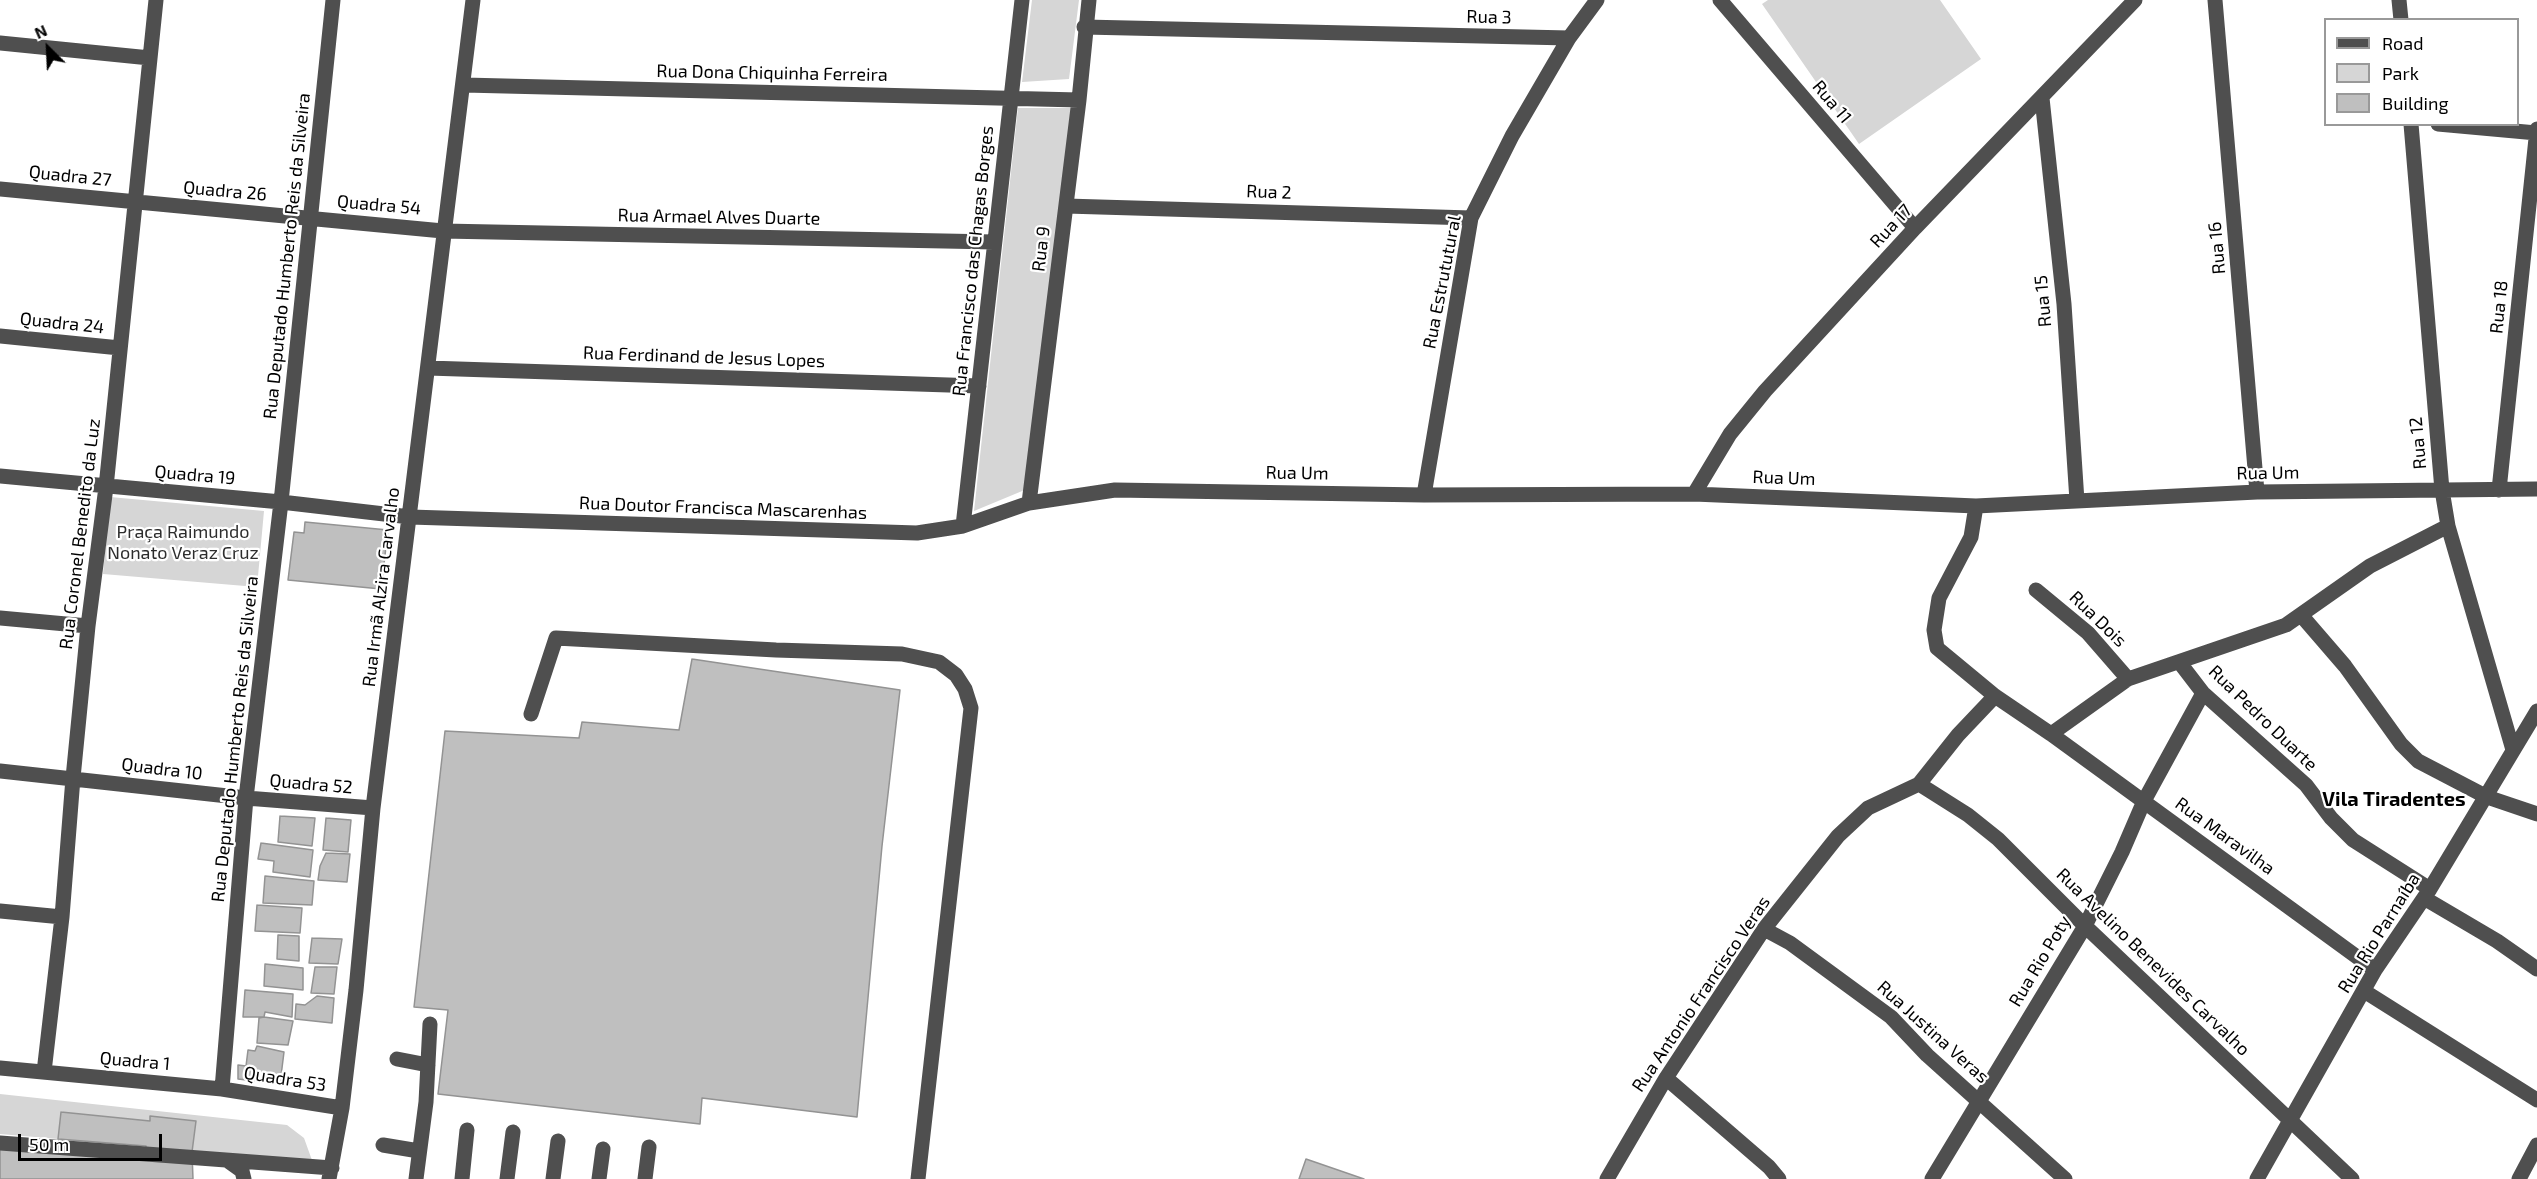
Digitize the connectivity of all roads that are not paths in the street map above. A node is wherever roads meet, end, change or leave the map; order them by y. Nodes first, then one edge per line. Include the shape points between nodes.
1 (156, 0) edge
2 (333, 0) edge
3 (473, 0) edge
4 (1022, 0) edge
5 (1089, 0) edge
6 (1597, 0) edge
7 (1720, 0) edge
8 (2135, 0) edge
9 (2215, 0) edge
10 (2399, 0) edge
11 (2401, 18) edge
12 (1084, 27) junction
13 (1569, 38) junction
14 (0, 43) edge
15 (150, 58) junction
16 (464, 85) junction
17 (1011, 98) junction
18 (2042, 98) junction
19 (1079, 100) junction
20 (2411, 126) edge
21 (2460, 126) edge
22 (2537, 129) edge
23 (2537, 133) edge
24 (0, 189) edge
25 (135, 202) junction
26 (1066, 206) junction
27 (311, 218) junction
28 (1472, 218) junction
29 (1915, 228) junction
30 (443, 231) junction
31 (994, 242) junction
32 (0, 336) edge
33 (120, 348) junction
34 (429, 368) junction
35 (979, 386) junction
36 (0, 476) edge
37 (106, 487) junction
38 (2537, 489) edge
39 (2442, 490) junction
40 (2499, 490) junction
41 (2257, 492) junction
42 (1694, 494) junction
43 (1424, 495) junction
44 (2077, 501) junction
45 (281, 502) junction
46 (1029, 503) junction
47 (1976, 506) junction
48 (410, 517) junction
49 (963, 526) junction
50 (2448, 526) junction
51 (2036, 590) dead end
52 (2301, 615) junction
53 (0, 618) edge
54 (88, 626) junction
55 (2180, 663) junction
56 (2128, 679) junction
57 (2203, 693) junction
58 (1995, 696) junction
59 (2537, 711) edge
60 (531, 714) dead end
61 (2051, 734) junction
62 (2513, 750) junction
63 (0, 771) edge
64 (73, 778) junction
65 (1919, 784) junction
66 (2487, 797) junction
67 (246, 798) junction
68 (2144, 801) junction
69 (373, 808) junction
70 (2537, 814) edge
71 (2427, 894) junction
72 (0, 911) edge
73 (62, 917) junction
74 (2085, 926) junction
75 (1764, 929) junction
76 (2537, 969) edge
77 (2375, 970) junction
78 (2364, 991) junction
79 (430, 1024) dead end
80 (397, 1059) dead end
81 (428, 1065) junction
82 (0, 1068) edge
83 (45, 1072) junction
84 (1665, 1078) junction
85 (222, 1089) junction
86 (2537, 1100) edge
87 (1981, 1101) junction
88 (342, 1108) junction
89 (2290, 1122) junction
90 (467, 1130) dead end
91 (513, 1132) dead end
92 (558, 1141) dead end
93 (0, 1143) edge
94 (383, 1145) dead end
95 (2537, 1145) edge
96 (649, 1147) dead end
97 (603, 1149) dead end
98 (419, 1151) junction
99 (228, 1161) junction
100 (331, 1173) edge
101 (244, 1179) edge
102 (416, 1179) edge
103 (462, 1179) edge
104 (507, 1179) edge
105 (553, 1179) edge
106 (599, 1179) edge
107 (645, 1179) edge
108 (918, 1179) edge
109 (1607, 1179) edge
110 (1779, 1179) edge
111 (1932, 1179) edge
112 (2065, 1179) edge
113 (2257, 1179) edge
114 (2352, 1179) edge
115 (2519, 1179) edge

1 - 15 street, Rua Coronel Benedito da Luz
2 - 27 street, Rua Deputado Humberto Reis da Silveira
3 - 16 street, Rua Irmã Alzira Carvalho
4 - 17 street, Rua Francisco das Chagas Borges
5 - 12 street, Rua 9
6 - 13 street, Rua Estrututural
7 - 29 street, Rua 11
8 - 18 street, Rua 17
9 - 41 street, Rua 16
10 - 11 street
12 - 13 street, Rua 3
12 - 19 street, Rua 9
13 - 28 street, Rua Estrututural via 1512,136
14 - 15 street
15 - 25 street, Rua Coronel Benedito da Luz
16 - 17 street, Rua Dona Chiquinha Ferreira
16 - 30 street, Rua Irmã Alzira Carvalho
17 - 19 street, Rua Dona Chiquinha Ferreira
17 - 31 street, Rua Francisco das Chagas Borges
18 - 29 street, Rua 17
18 - 44 street, Rua 15 via 2064,304
19 - 26 street, Rua 9
20 - 39 street, Rua 12
21 - 23 street
22 - 23 street, Rua 18
23 - 40 street, Rua 18
24 - 25 street, Quadra 27
25 - 27 street, Quadra 26
25 - 33 street, Rua Coronel Benedito da Luz
26 - 28 street, Rua 2
26 - 46 street, Rua 9
27 - 30 street, Quadra 54
27 - 45 street, Rua Deputado Humberto Reis da Silveira
28 - 43 street, Rua Estrututural
29 - 42 street, Rua 17 via 1765,391 1730,434
30 - 31 street, Rua Armael Alves Duarte
30 - 34 street, Rua Irmã Alzira Carvalho
31 - 35 street, Rua Francisco das Chagas Borges
32 - 33 street, Quadra 24
33 - 37 street, Rua Coronel Benedito da Luz
34 - 35 street, Rua Ferdinand de Jesus Lopes
34 - 48 street, Rua Irmã Alzira Carvalho
35 - 49 street, Rua Francisco das Chagas Borges
36 - 37 street, Quadra 19
37 - 45 street, Quadra 19
37 - 54 street, Rua Coronel Benedito da Luz
38 - 40 street, Rua Um
39 - 40 street, Rua Um
39 - 41 street, Rua Um
39 - 50 street, Rua 12
41 - 44 street, Rua Um
42 - 43 street, Rua Um
42 - 47 street, Rua Um
43 - 46 street, Rua Um via 1115,490
44 - 47 street, Rua Um
45 - 48 street
45 - 67 street, Rua Deputado Humberto Reis da Silveira
46 - 49 street, Rua Doutor Francisca Mascarenhas
47 - 58 street via 1968,545 1939,598 1934,638 1944,655
48 - 49 street, Rua Doutor Francisca Mascarenhas via 917,533
48 - 69 street, Rua Irmã Alzira Carvalho
50 - 52 street via 2370,566
50 - 62 street, Rua 12
51 - 56 street, Rua Dois via 2088,633
52 - 55 street via 2269,633
52 - 66 street via 2418,761
53 - 54 street
54 - 64 street, Rua Coronel Benedito da Luz
55 - 56 street
55 - 57 street, Rua Pedro Duarte
56 - 61 street
57 - 68 street, Rua Rio Poty
57 - 71 street, Rua Pedro Duarte via 2306,785 2353,840
58 - 61 street, Rua Maravilha
58 - 65 street, Rua Antonio Francisco Veras
59 - 62 street, Rua Rio Parnaíba
60 - 108 street via 556,638 902,654 939,662 956,675 971,708
61 - 68 street, Rua Maravilha
62 - 66 street, Rua Rio Parnaíba
63 - 64 street, Quadra 10
64 - 67 street, Quadra 10
64 - 73 street, Rua Coronel Benedito da Luz
65 - 74 street, Rua Avelino Benevides Carvalho via 1998,839
65 - 75 street, Rua Antonio Francisco Veras via 1868,808 1854,819
66 - 70 street
66 - 71 street, Rua Rio Parnaíba
67 - 69 street, Quadra 52
67 - 85 street, Rua Deputado Humberto Reis da Silveira
68 - 74 street, Rua Rio Poty
68 - 77 street, Rua Maravilha
69 - 88 street, Rua Irmã Alzira Carvalho
71 - 76 street, Rua Pedro Duarte
71 - 77 street, Rua Rio Parnaíba
72 - 73 street
73 - 83 street, Rua Coronel Benedito da Luz
74 - 87 street, Rua Rio Poty
74 - 89 street, Rua Avelino Benevides Carvalho
75 - 84 street, Rua Antonio Francisco Veras
75 - 87 street, Rua Justina Veras via 1872,1000
77 - 78 street, Rua Rio Parnaíba
78 - 86 street
78 - 89 street, Rua Rio Parnaíba
79 - 81 street
80 - 81 street
81 - 98 street
82 - 83 street, Quadra 1
83 - 85 street, Quadra 1
84 - 109 street, Rua Antonio Francisco Veras
84 - 110 street
85 - 88 street, Quadra 53
87 - 111 street, Rua Rio Poty
87 - 112 street, Rua Justina Veras
88 - 100 street, Rua Irmã Alzira Carvalho
89 - 113 street, Rua Rio Parnaíba
89 - 114 street, Rua Avelino Benevides Carvalho
90 - 103 street
91 - 104 street
92 - 105 street
93 - 99 street
94 - 98 street
95 - 115 street
96 - 107 street
97 - 106 street
98 - 102 street
99 - 100 street
99 - 101 street via 242,1171

